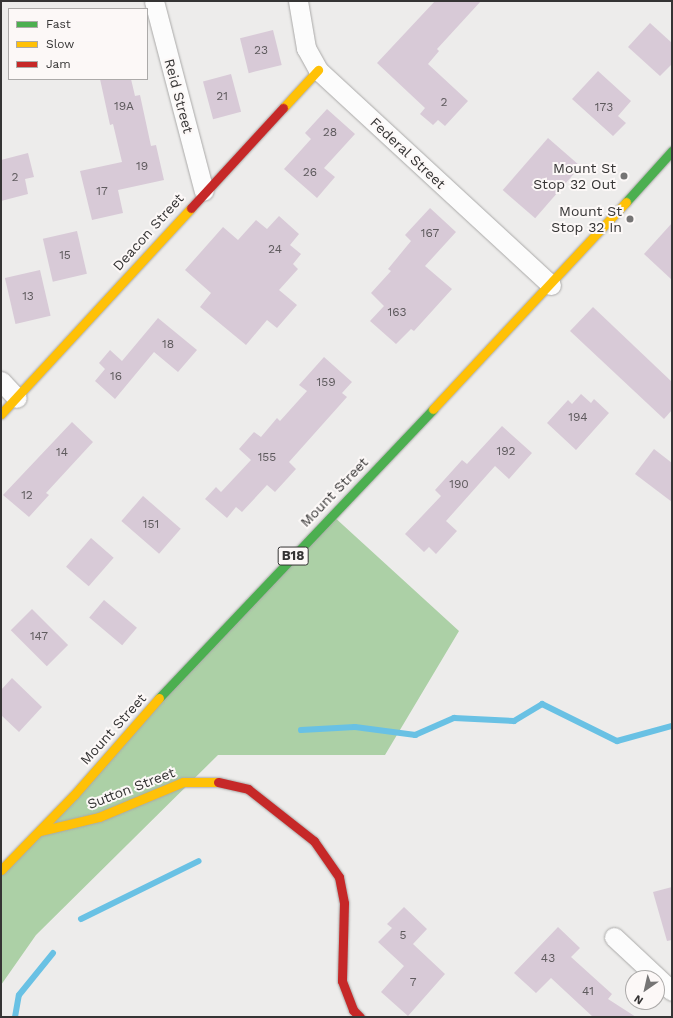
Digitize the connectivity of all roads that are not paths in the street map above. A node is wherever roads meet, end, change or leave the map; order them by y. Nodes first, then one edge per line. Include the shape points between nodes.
1 (154, 1) edge
2 (298, 1) edge
3 (318, 70) junction
4 (672, 151) edge
5 (204, 191) junction
6 (551, 285) junction
7 (1, 381) edge
8 (17, 398) junction
9 (1, 414) edge
10 (40, 831) junction
11 (1, 870) edge
12 (614, 937) dead end
13 (672, 990) edge
14 (360, 1017) edge

1 - 5 street, Reid Street
2 - 3 street, Federal Street via 306,48
3 - 5 main road, Deacon Street
3 - 6 street, Federal Street
4 - 6 main road, Mount Street / B18
5 - 8 main road, Deacon Street
6 - 10 main road, Mount Street / B18 via 260,589
7 - 8 street
8 - 9 main road, Deacon Street
10 - 11 main road, Mount Street / B18
10 - 14 main road, Sutton Street via 99,817 184,782 212,781 248,789 314,842 340,877 344,903 342,981 353,1010
12 - 13 street

